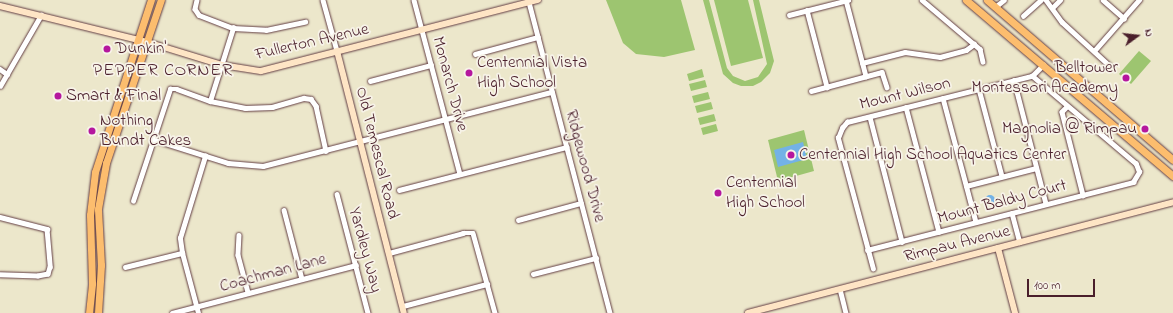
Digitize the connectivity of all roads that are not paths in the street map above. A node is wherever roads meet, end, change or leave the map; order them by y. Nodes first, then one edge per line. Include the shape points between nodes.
1 (152, 0) edge
2 (161, 0) edge
3 (197, 0) edge
4 (323, 0) edge
5 (414, 0) edge
6 (538, 0) edge
7 (847, 0) edge
8 (922, 0) edge
9 (966, 0) edge
10 (987, 0) edge
11 (998, 0) edge
12 (1004, 0) edge
13 (1041, 0) edge
14 (1046, 0) edge
15 (1060, 0) edge
16 (1103, 0) edge
17 (1139, 0) edge
18 (529, 2) junction
19 (0, 6) edge
20 (995, 7) junction
21 (1053, 7) junction
22 (807, 10) junction
23 (41, 15) junction
24 (789, 15) dead end
25 (1023, 16) dead end
26 (986, 17) junction
27 (1124, 18) junction
28 (305, 22) dead end
29 (233, 28) junction
30 (422, 30) junction
31 (538, 37) junction
32 (138, 39) junction
33 (147, 42) junction
34 (974, 44) junction
35 (1095, 50) junction
36 (337, 51) junction
37 (475, 54) dead end
38 (983, 62) dead end
39 (862, 63) junction
40 (222, 65) junction
41 (432, 65) junction
42 (1042, 65) junction
43 (1109, 65) dead end
44 (0, 68) edge
45 (7, 74) junction
46 (866, 76) junction
47 (1032, 76) junction
48 (1014, 80) junction
49 (370, 81) dead end
50 (0, 86) edge
51 (827, 87) junction
52 (887, 87) dead end
53 (979, 89) junction
54 (810, 91) dead end
55 (552, 92) junction
56 (943, 98) junction
57 (210, 101) junction
58 (906, 107) junction
59 (1066, 107) junction
60 (870, 117) junction
61 (446, 120) junction
62 (1132, 126) junction
63 (1124, 136) junction
64 (152, 140) junction
65 (360, 142) junction
66 (567, 147) junction
67 (326, 151) junction
68 (205, 156) junction
69 (100, 157) junction
70 (1173, 160) edge
71 (1036, 168) junction
72 (460, 174) junction
73 (1002, 176) junction
74 (1173, 176) edge
75 (966, 186) junction
76 (399, 190) dead end
77 (337, 194) dead end
78 (1083, 195) junction
79 (133, 201) dead end
80 (1173, 202) edge
81 (582, 203) junction
82 (1046, 204) junction
83 (98, 209) junction
84 (284, 210) dead end
85 (1012, 213) junction
86 (0, 217) edge
87 (518, 220) dead end
88 (976, 222) junction
89 (939, 232) junction
90 (239, 234) dead end
91 (902, 242) junction
92 (1020, 242) junction
93 (998, 248) junction
94 (868, 250) junction
95 (182, 253) junction
96 (389, 253) junction
97 (596, 258) junction
98 (356, 265) junction
99 (125, 267) dead end
100 (872, 269) dead end
101 (533, 274) dead end
102 (0, 275) edge
103 (302, 279) junction
104 (487, 284) junction
105 (840, 289) junction
106 (248, 293) junction
107 (403, 306) junction
108 (196, 307) junction
109 (89, 313) edge
110 (98, 313) edge
111 (172, 313) edge
112 (198, 313) edge
113 (368, 313) edge
114 (404, 313) edge
115 (495, 313) edge
116 (608, 313) edge
117 (748, 313) edge
118 (846, 313) edge
119 (1015, 313) edge

1 - 32 main road
2 - 33 main road
3 - 29 street via 197,12 202,17
4 - 36 street, Old Temescal Road
5 - 30 street, Monarch Drive
6 - 18 main road, Fullerton Avenue
7 - 22 street
7 - 39 street
8 - 34 street
9 - 26 main road
10 - 20 main road
11 - 20 street
12 - 20 street
13 - 25 street
14 - 21 street
15 - 21 street
16 - 27 street
17 - 27 street
18 - 30 main road, Fullerton Avenue
18 - 31 street, Ridgewood Drive
19 - 23 main road, Fullerton Avenue
20 - 26 main road
20 - 62 main road
21 - 35 street via 1062,22
22 - 24 street
22 - 51 street
23 - 32 main road, Fullerton Avenue
23 - 45 street
26 - 42 main road
27 - 35 street
28 - 29 street via 266,30
29 - 40 street
30 - 36 main road, Fullerton Avenue
30 - 41 street, Monarch Drive
31 - 37 street
31 - 55 street, Ridgewood Drive
32 - 33 main road, Fullerton Avenue
32 - 69 main road
33 - 40 main road, Fullerton Avenue
33 - 83 main road via 106,163
34 - 38 street via 980,49
34 - 39 street via 966,50 940,57 905,52
35 - 43 street
36 - 40 main road, Fullerton Avenue via 261,71
36 - 65 main road, Old Temescal Road
39 - 46 street
40 - 57 street
41 - 49 street
41 - 61 street, Monarch Drive
42 - 47 street
42 - 63 main road
44 - 45 street
45 - 50 street
46 - 51 street
46 - 52 street via 882,72
47 - 48 street, Mount Wilson
47 - 59 street
48 - 53 street, Mount Wilson
48 - 71 street
51 - 54 street
53 - 56 street, Mount Wilson
53 - 73 street
55 - 61 street
55 - 66 street, Ridgewood Drive
56 - 58 street, Mount Wilson
56 - 75 street
57 - 64 street via 177,89 170,89
57 - 67 street via 231,107 259,108 304,98 311,99 316,106
58 - 60 street, Mount Wilson
58 - 89 street
59 - 78 street via 1062,112
59 - 78 street, Mount Baldy Court via 1136,164 1138,172 1133,182
60 - 91 street
60 - 94 street, Mount Wilson via 847,122 838,138
61 - 65 street
61 - 72 street, Monarch Drive
62 - 63 main road
62 - 70 main road
63 - 74 main road
64 - 68 street
64 - 79 street
65 - 67 street
65 - 96 main road, Old Temescal Road
66 - 72 street
66 - 81 street, Ridgewood Drive
67 - 68 street via 251,167
68 - 95 street via 183,224
69 - 83 main road via 103,160
69 - 109 main road via 90,215 92,283
71 - 73 street
71 - 82 street
72 - 76 street
73 - 75 street
75 - 88 street
77 - 98 street, Yardley Way
78 - 82 street, Mount Baldy Court
80 - 92 main road, Rimpau Avenue
81 - 87 street
81 - 97 street, Ridgewood Drive
82 - 85 street, Mount Baldy Court
83 - 110 main road via 101,266
84 - 103 street
85 - 88 street, Mount Baldy Court
85 - 92 street
86 - 102 street via 47,229 50,267 48,274
88 - 89 street, Mount Baldy Court
89 - 91 street, Mount Baldy Court
90 - 106 street via 238,255
91 - 94 street, Mount Baldy Court
92 - 93 main road, Rimpau Avenue
93 - 105 main road, Rimpau Avenue
93 - 119 main road
94 - 100 street
95 - 99 street
95 - 108 street
96 - 104 street via 463,233 473,233
96 - 107 main road, Old Temescal Road
97 - 101 street
97 - 116 street, Ridgewood Drive
98 - 103 street, Coachman Lane
98 - 113 street, Yardley Way
103 - 106 street, Coachman Lane
104 - 107 street
104 - 115 street
105 - 117 main road, Rimpau Avenue
105 - 118 street
106 - 108 street, Coachman Lane
107 - 114 main road, Old Temescal Road
108 - 111 street, Coachman Lane
108 - 112 street

